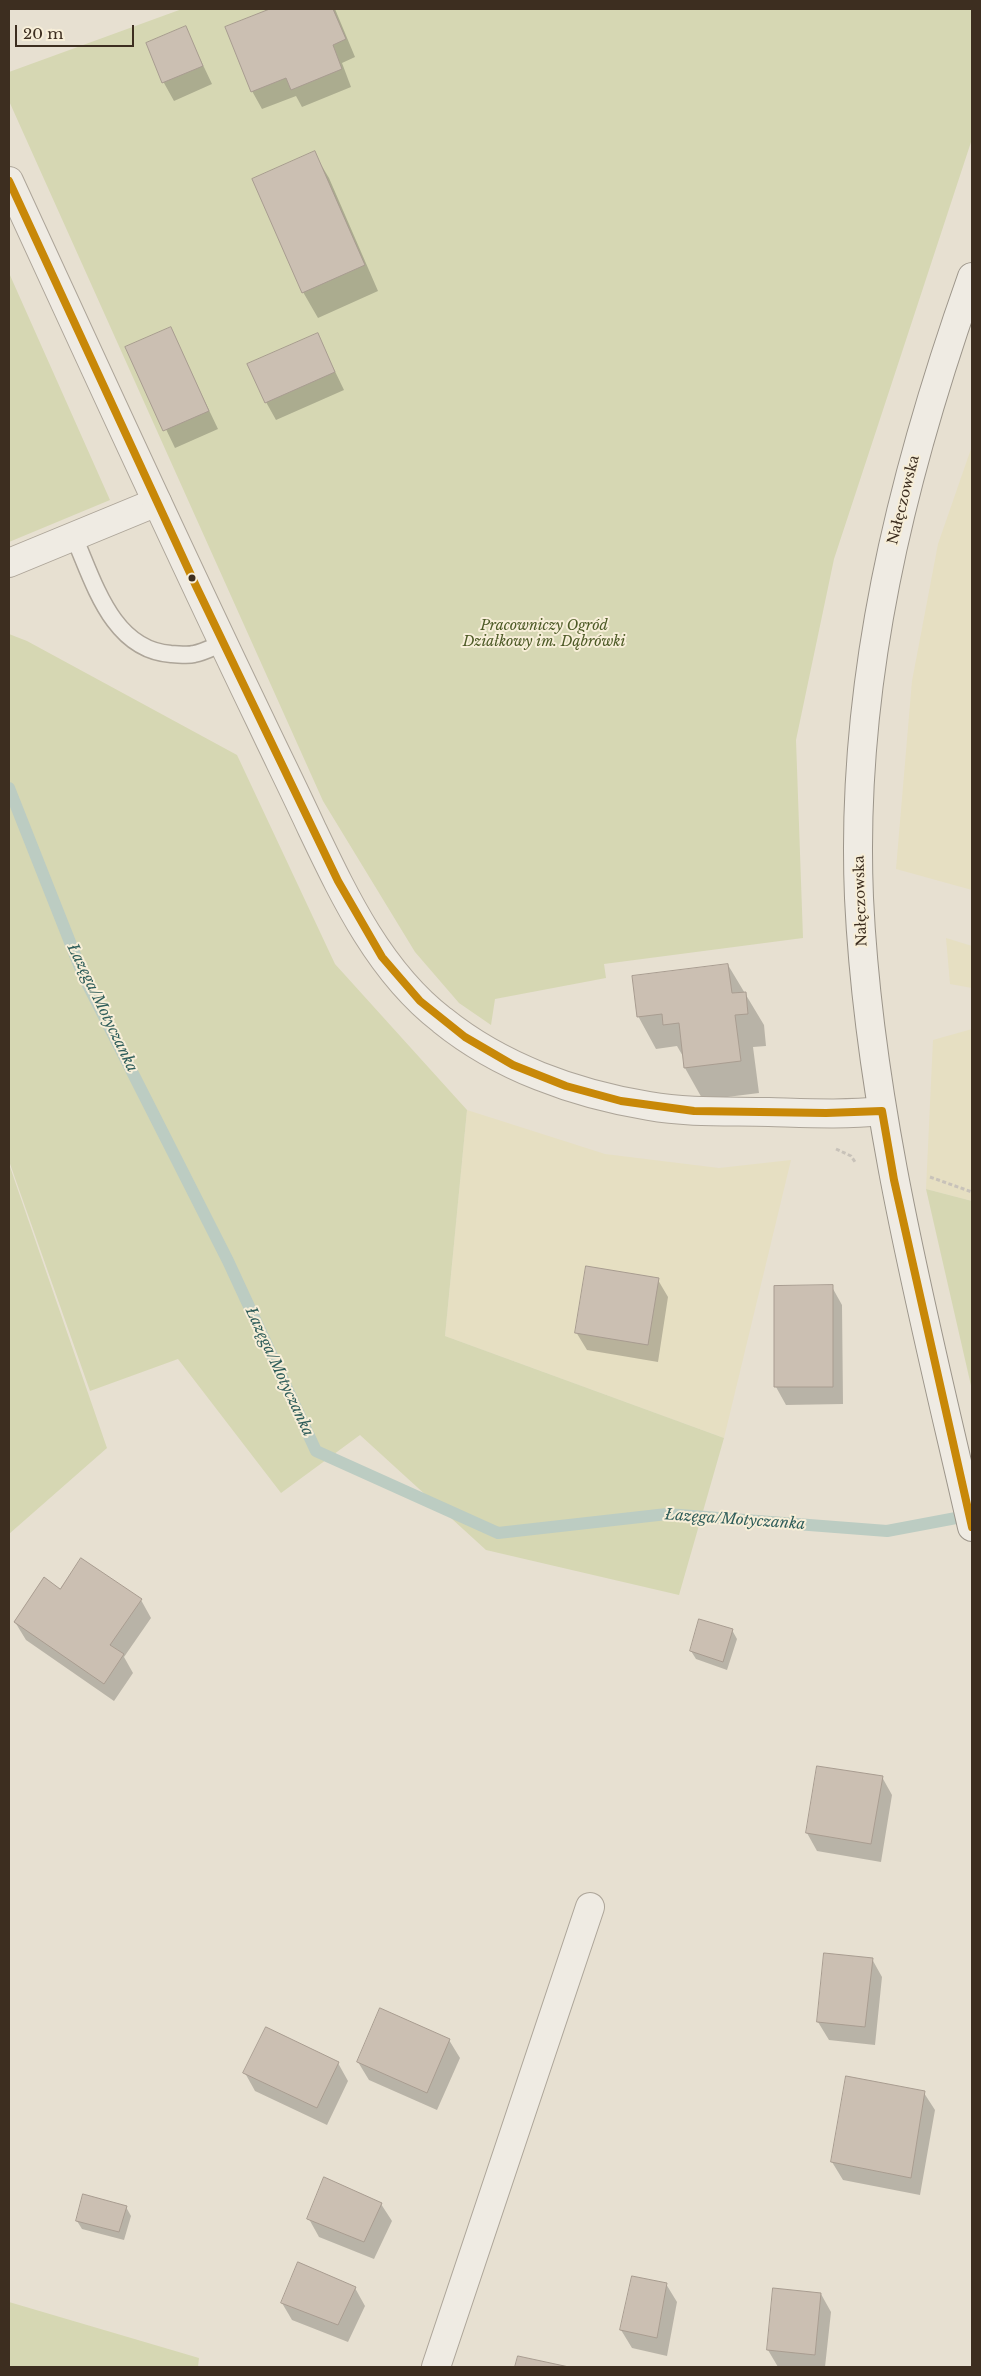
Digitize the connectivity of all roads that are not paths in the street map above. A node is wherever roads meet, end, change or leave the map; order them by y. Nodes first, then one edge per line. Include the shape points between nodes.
1 (9, 181) edge
2 (972, 277) edge
3 (157, 502) junction
4 (74, 537) junction
5 (9, 562) edge
6 (223, 643) junction
7 (882, 1111) junction
8 (972, 1527) edge
9 (590, 1908) dead end
10 (436, 2367) edge

1 - 3 street
2 - 7 street, Nałęczowska via 910,470 883,592 867,699 860,798 859,894 866,993
3 - 4 street
3 - 6 street
4 - 5 street
4 - 6 lane via 107,612 137,643 162,653 192,655
6 - 7 street via 332,871 359,920 388,965 416,998 442,1021 516,1066 555,1083 619,1100 680,1110 846,1114
7 - 8 street, Nałęczowska via 894,1180
9 - 10 street

